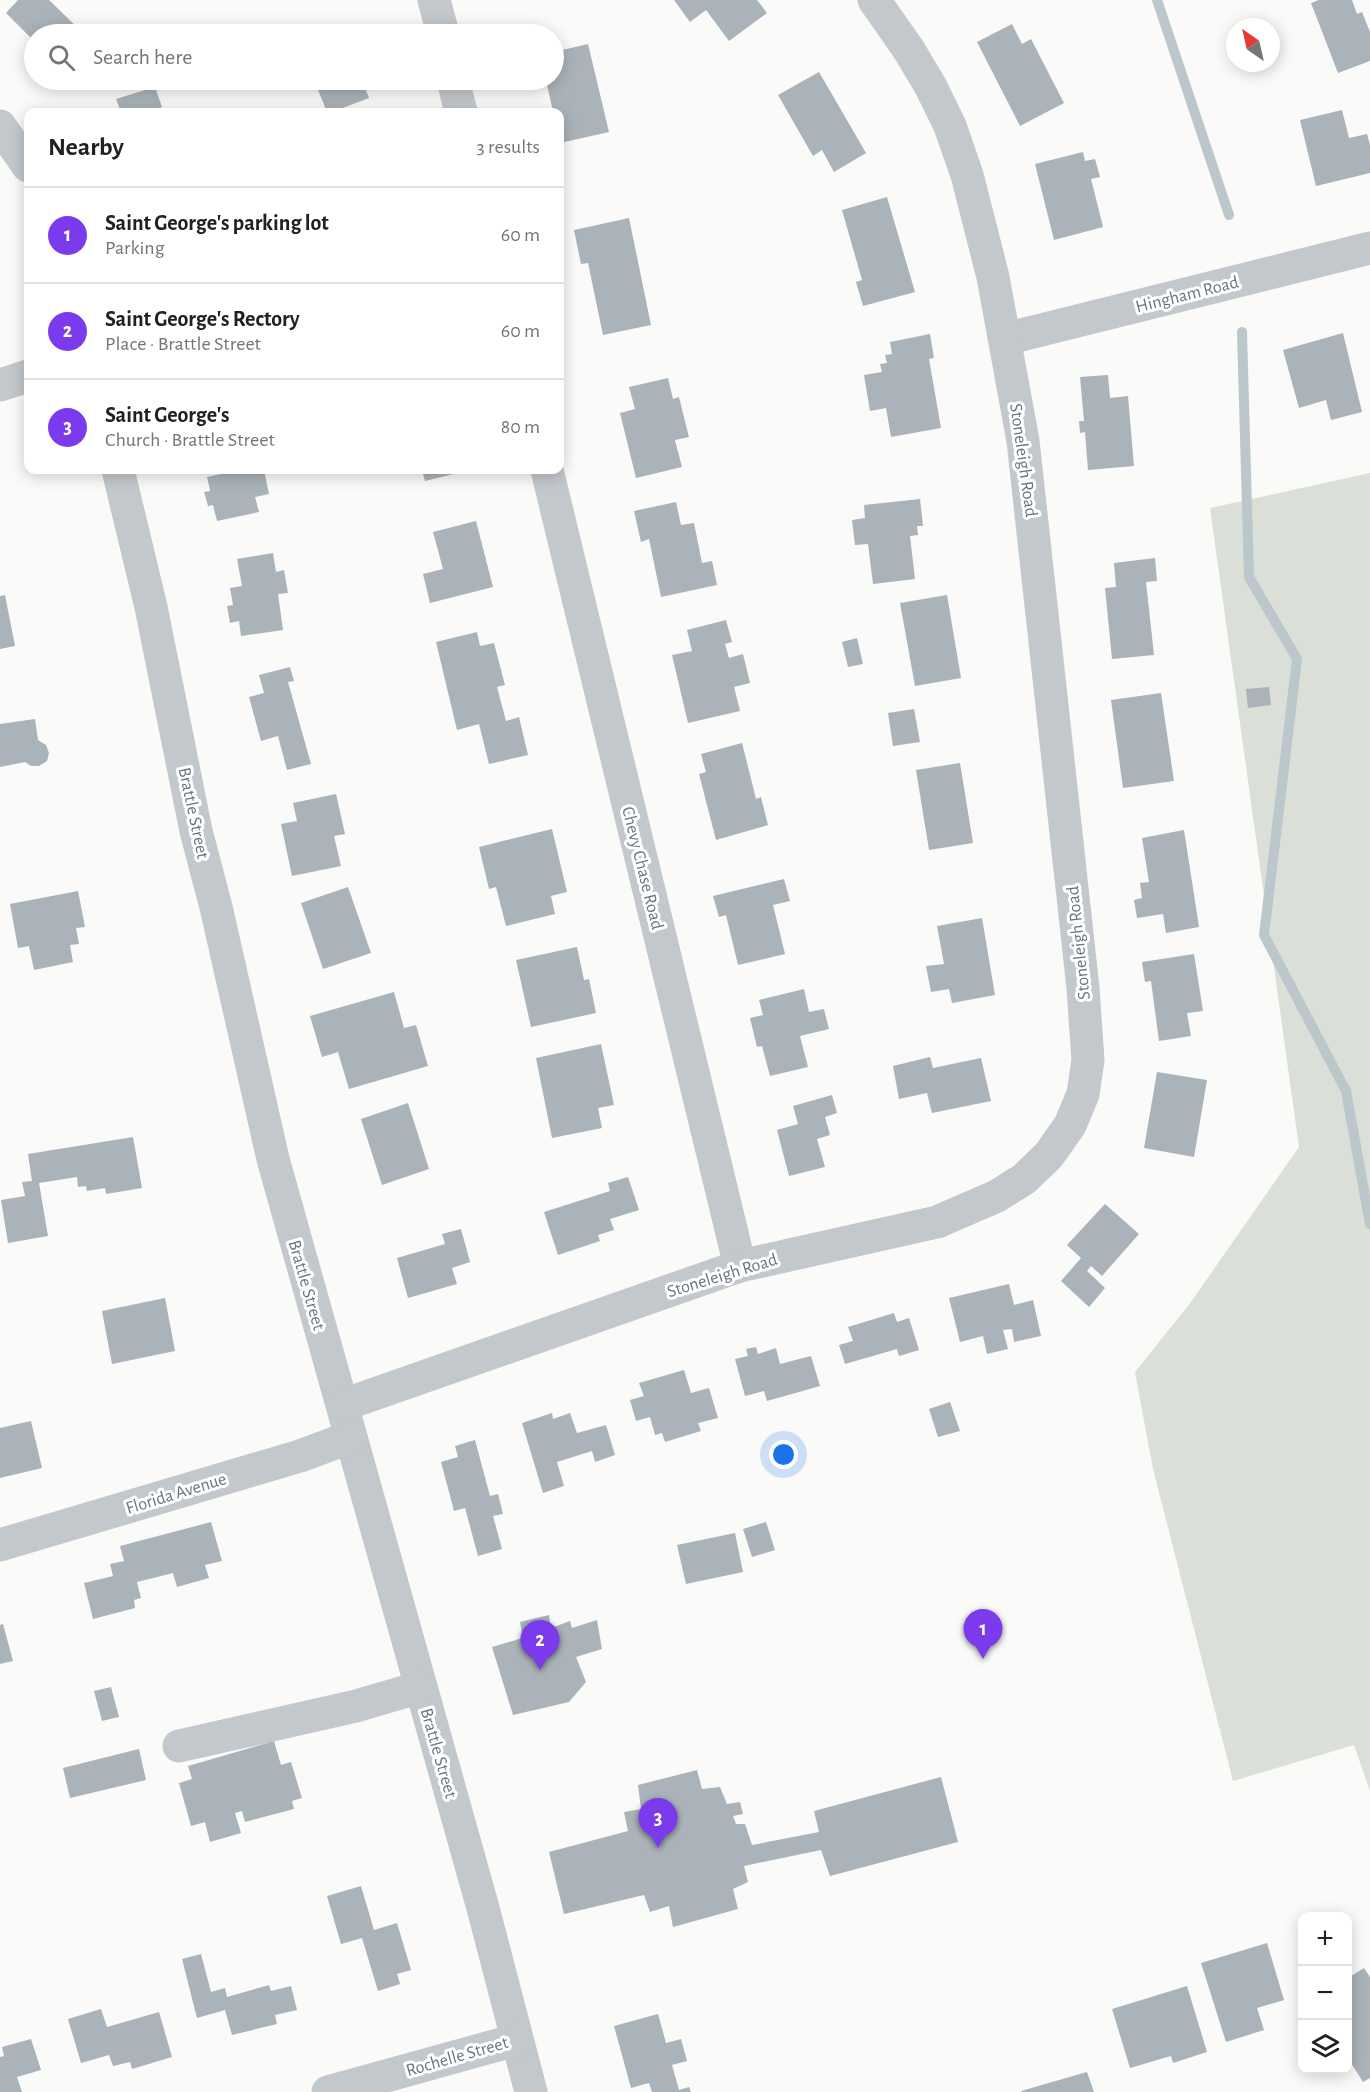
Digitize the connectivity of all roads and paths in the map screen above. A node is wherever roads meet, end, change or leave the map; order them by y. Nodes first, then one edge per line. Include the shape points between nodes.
1 (434, 0) edge
2 (874, 0) edge
3 (440, 24) edge
4 (456, 90) edge
5 (460, 108) edge
6 (0, 126) edge
7 (24, 160) edge
8 (1370, 248) edge
9 (1005, 339) junction
10 (24, 377) edge
11 (0, 384) edge
12 (119, 474) edge
13 (548, 474) edge
14 (740, 1266) junction
15 (343, 1405) junction
16 (351, 1437) junction
17 (0, 1545) edge
18 (421, 1687) junction
19 (179, 1746) dead end
20 (516, 2040) junction
21 (328, 2092) edge
22 (531, 2092) edge

1 - 3 street
2 - 9 street, Stoneleigh Road via 909,50 950,126 967,175
4 - 5 street
6 - 7 street
8 - 9 street, Hingham Road
9 - 14 street, Stoneleigh Road via 1023,441 1082,976 1088,1060 1083,1094 1070,1125 1049,1155 1024,1179 997,1196 937,1222
10 - 11 street
12 - 15 street, Brattle Street via 151,607 196,831 273,1159
13 - 14 street, Chevy Chase Road
14 - 15 street, Stoneleigh Road
15 - 16 street, Brattle Street
16 - 17 street, Florida Avenue via 300,1456
16 - 18 street, Brattle Street
18 - 19 street via 356,1706
18 - 20 street, Brattle Street
20 - 21 street, Rochelle Street
20 - 22 street, Brattle Street

